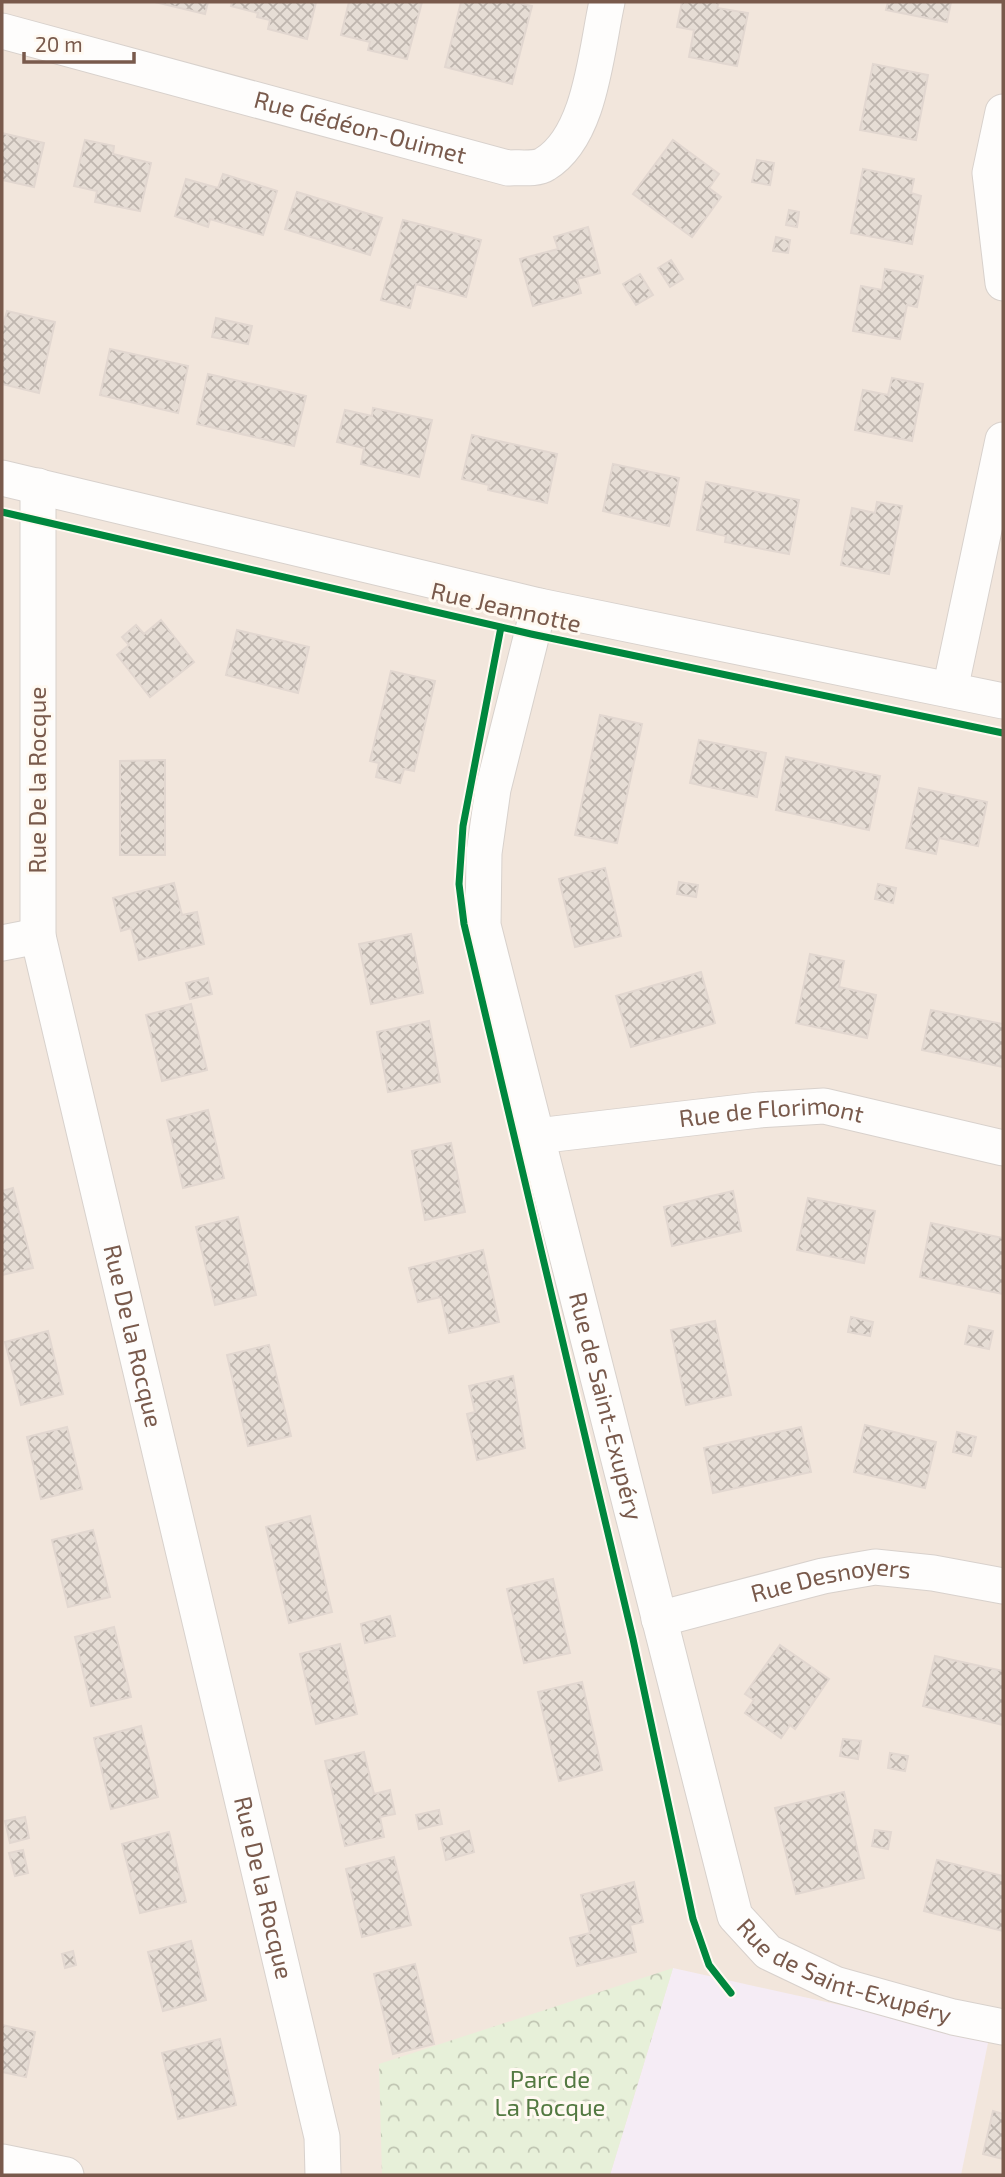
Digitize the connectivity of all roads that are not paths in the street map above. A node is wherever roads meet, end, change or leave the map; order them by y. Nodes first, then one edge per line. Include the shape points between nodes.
1 (607, 2) edge
2 (2, 31) edge
3 (1003, 112) edge
4 (1003, 277) edge
5 (1003, 440) edge
6 (2, 478) edge
7 (38, 486) junction
8 (539, 606) junction
9 (950, 690) junction
10 (1003, 701) edge
11 (37, 936) junction
12 (2, 943) edge
13 (537, 1136) junction
14 (1003, 1148) edge
15 (1003, 1586) edge
16 (659, 1619) junction
17 (1003, 2027) edge
18 (2, 2162) edge
19 (66, 2175) edge
20 (323, 2175) edge

1 - 2 street, Rue Gédéon-Ouimet via 583,113 569,145 543,166 508,168
3 - 4 street via 990,173
5 - 9 street
6 - 7 street, Rue Jeannotte
7 - 8 street, Rue Jeannotte
7 - 11 street, Rue De la Rocque
8 - 9 street, Rue Jeannotte
8 - 13 street, Rue de Saint-Exupéry via 493,789 484,853 483,925
9 - 10 street, Rue Jeannotte
11 - 12 street
11 - 20 street, Rue De la Rocque via 322,2137
13 - 14 street, Rue de Florimont via 824,1106
13 - 16 street, Rue de Saint-Exupéry
15 - 16 street, Rue Desnoyers via 875,1567
16 - 17 street, Rue de Saint-Exupéry via 735,1916 768,1952 835,1984
18 - 19 street

